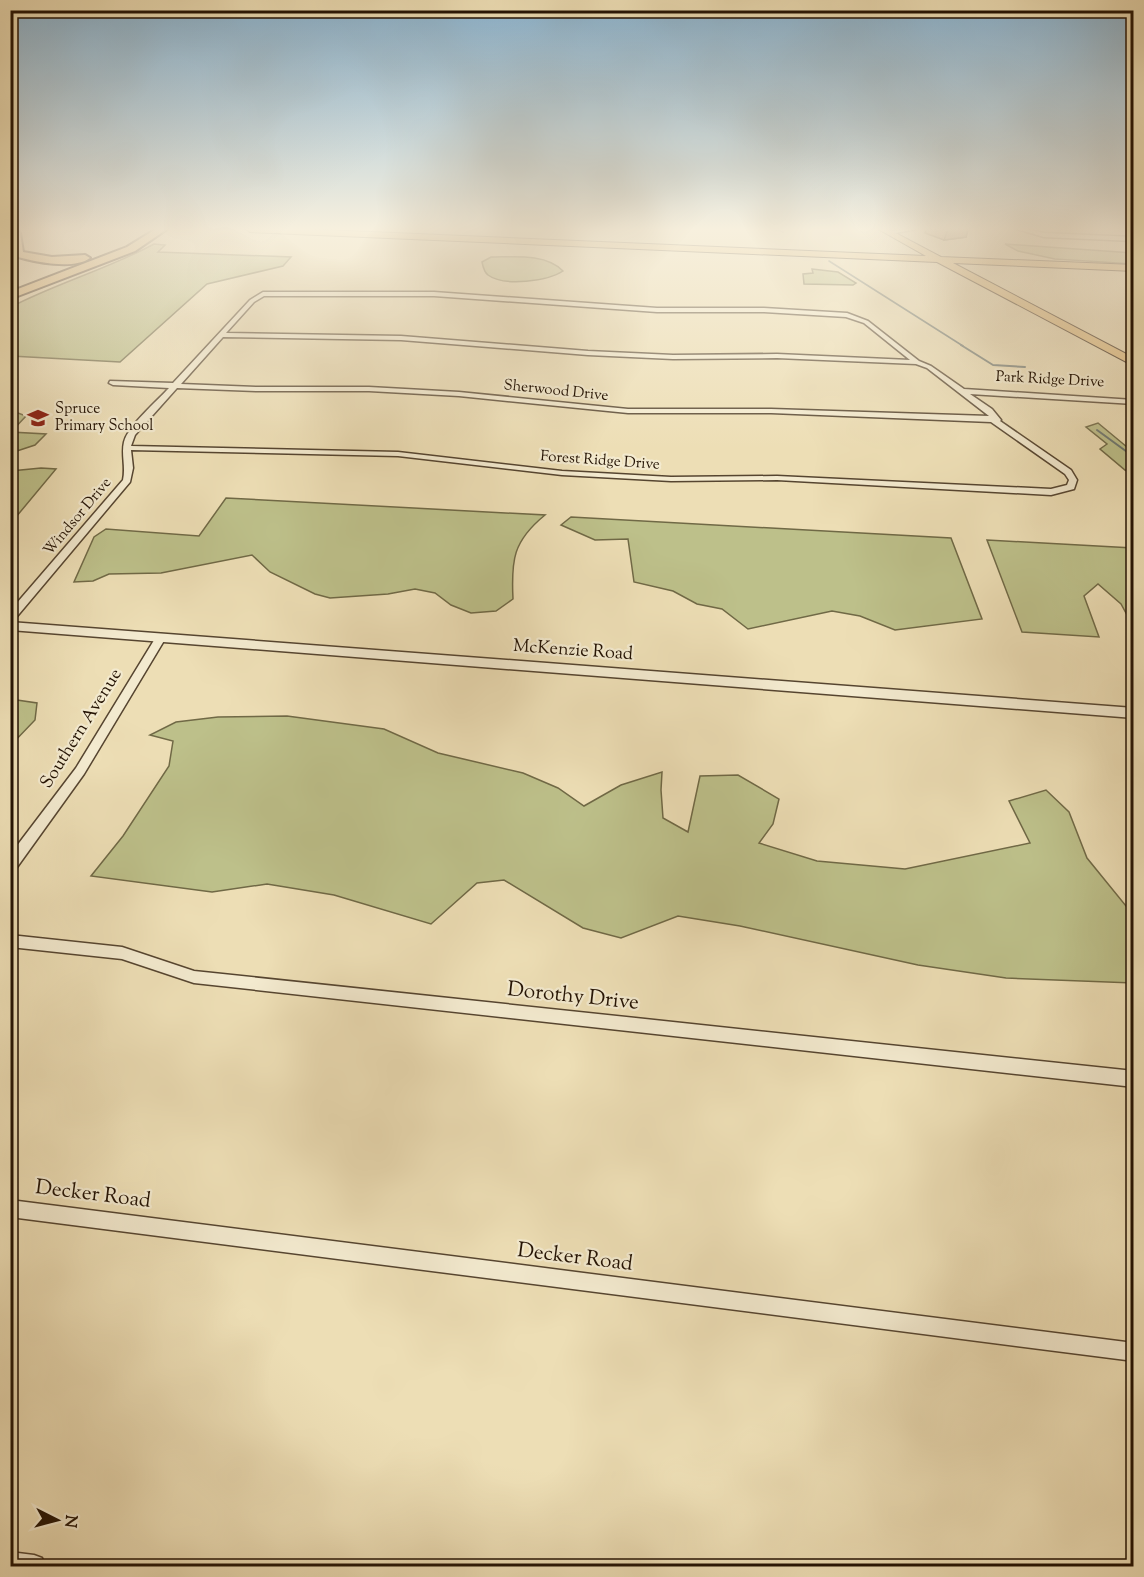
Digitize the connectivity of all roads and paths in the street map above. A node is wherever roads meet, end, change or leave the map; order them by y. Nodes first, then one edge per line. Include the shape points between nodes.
1 (251, 303) edge
2 (554, 303) edge
3 (1021, 303) edge
4 (222, 335) junction
5 (917, 362) junction
6 (1134, 363) edge
7 (113, 383) dead end
8 (174, 386) junction
9 (949, 390) junction
10 (963, 391) junction
11 (1134, 400) edge
12 (997, 420) junction
13 (127, 448) junction
14 (10, 618) edge
15 (10, 626) edge
16 (160, 639) junction
17 (1134, 712) edge
18 (10, 867) edge
19 (10, 941) edge
20 (1134, 1079) edge
21 (10, 1208) edge
22 (1134, 1353) edge
23 (10, 1563) edge
24 (34, 1566) edge

1 - 4 street
2 - 5 street via 657,310 848,315 866,322
3 - 6 main road
4 - 5 street via 401,338 673,357 777,356
4 - 8 street
5 - 9 street via 918,367
5 - 10 street
7 - 8 street, Sherwood Drive
8 - 12 street, Sherwood Drive via 369,389 628,411 771,411
8 - 13 street via 131,434
9 - 10 street, Park Ridge Drive
9 - 12 street via 977,412
10 - 11 street, Park Ridge Drive
10 - 12 street
12 - 13 street, Forest Ridge Drive via 1068,472 1073,480 1071,487 1051,492 777,478 671,479 562,473 398,454
13 - 14 street, Windsor Drive via 127,480
15 - 16 street, McKenzie Road
16 - 17 street, McKenzie Road
16 - 18 street, Southern Avenue via 80,771
19 - 20 street, Dorothy Drive via 122,953 194,977
21 - 22 street, Decker Road
23 - 24 street

